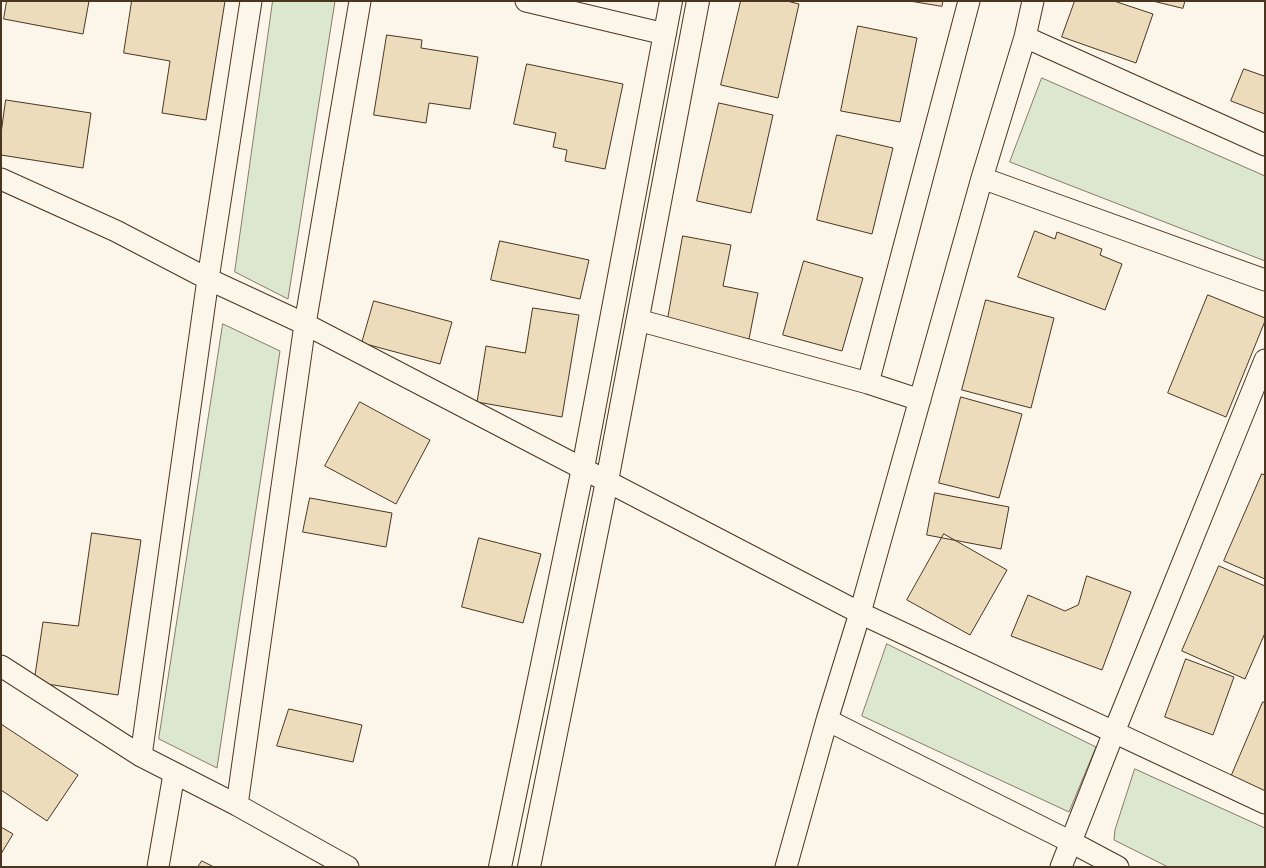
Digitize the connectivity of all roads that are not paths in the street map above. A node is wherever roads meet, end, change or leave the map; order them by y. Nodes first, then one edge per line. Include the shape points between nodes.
1 (252, 1) edge
2 (360, 1) edge
3 (526, 1) edge
4 (671, 1) edge
5 (698, 1) edge
6 (969, 1) edge
7 (1033, 1) edge
8 (665, 34) junction
9 (1025, 37) junction
10 (1265, 145) edge
11 (982, 178) junction
12 (1, 179) edge
13 (208, 279) junction
14 (1265, 280) edge
15 (638, 320) junction
16 (304, 324) junction
17 (1265, 360) edge
18 (868, 383) junction
19 (920, 400) junction
20 (583, 468) junction
21 (607, 481) junction
22 (860, 612) junction
23 (1, 666) edge
24 (827, 720) junction
25 (1114, 732) junction
26 (141, 756) junction
27 (174, 774) junction
28 (1265, 803) edge
29 (237, 805) junction
30 (1071, 842) junction
31 (158, 867) edge
32 (348, 867) edge
33 (500, 867) edge
34 (529, 867) edge
35 (786, 867) edge
36 (1061, 867) edge
37 (1118, 867) edge

1 - 13 street
2 - 16 street
3 - 8 street
4 - 8 street
5 - 15 street
6 - 18 street
7 - 9 street
8 - 20 street
9 - 10 street
9 - 11 street
11 - 14 street
11 - 19 street
12 - 13 street via 116,231
13 - 16 street
13 - 26 street
15 - 18 street
15 - 21 street
16 - 20 street
16 - 29 street
17 - 25 street
18 - 19 street
19 - 22 street
20 - 21 street
20 - 33 street
21 - 22 street
21 - 34 street
22 - 24 street
22 - 25 street
23 - 26 street
24 - 30 street
24 - 35 street
25 - 28 street
25 - 30 street
26 - 27 street
27 - 29 street
27 - 31 street
29 - 32 street
30 - 36 street
30 - 37 street

